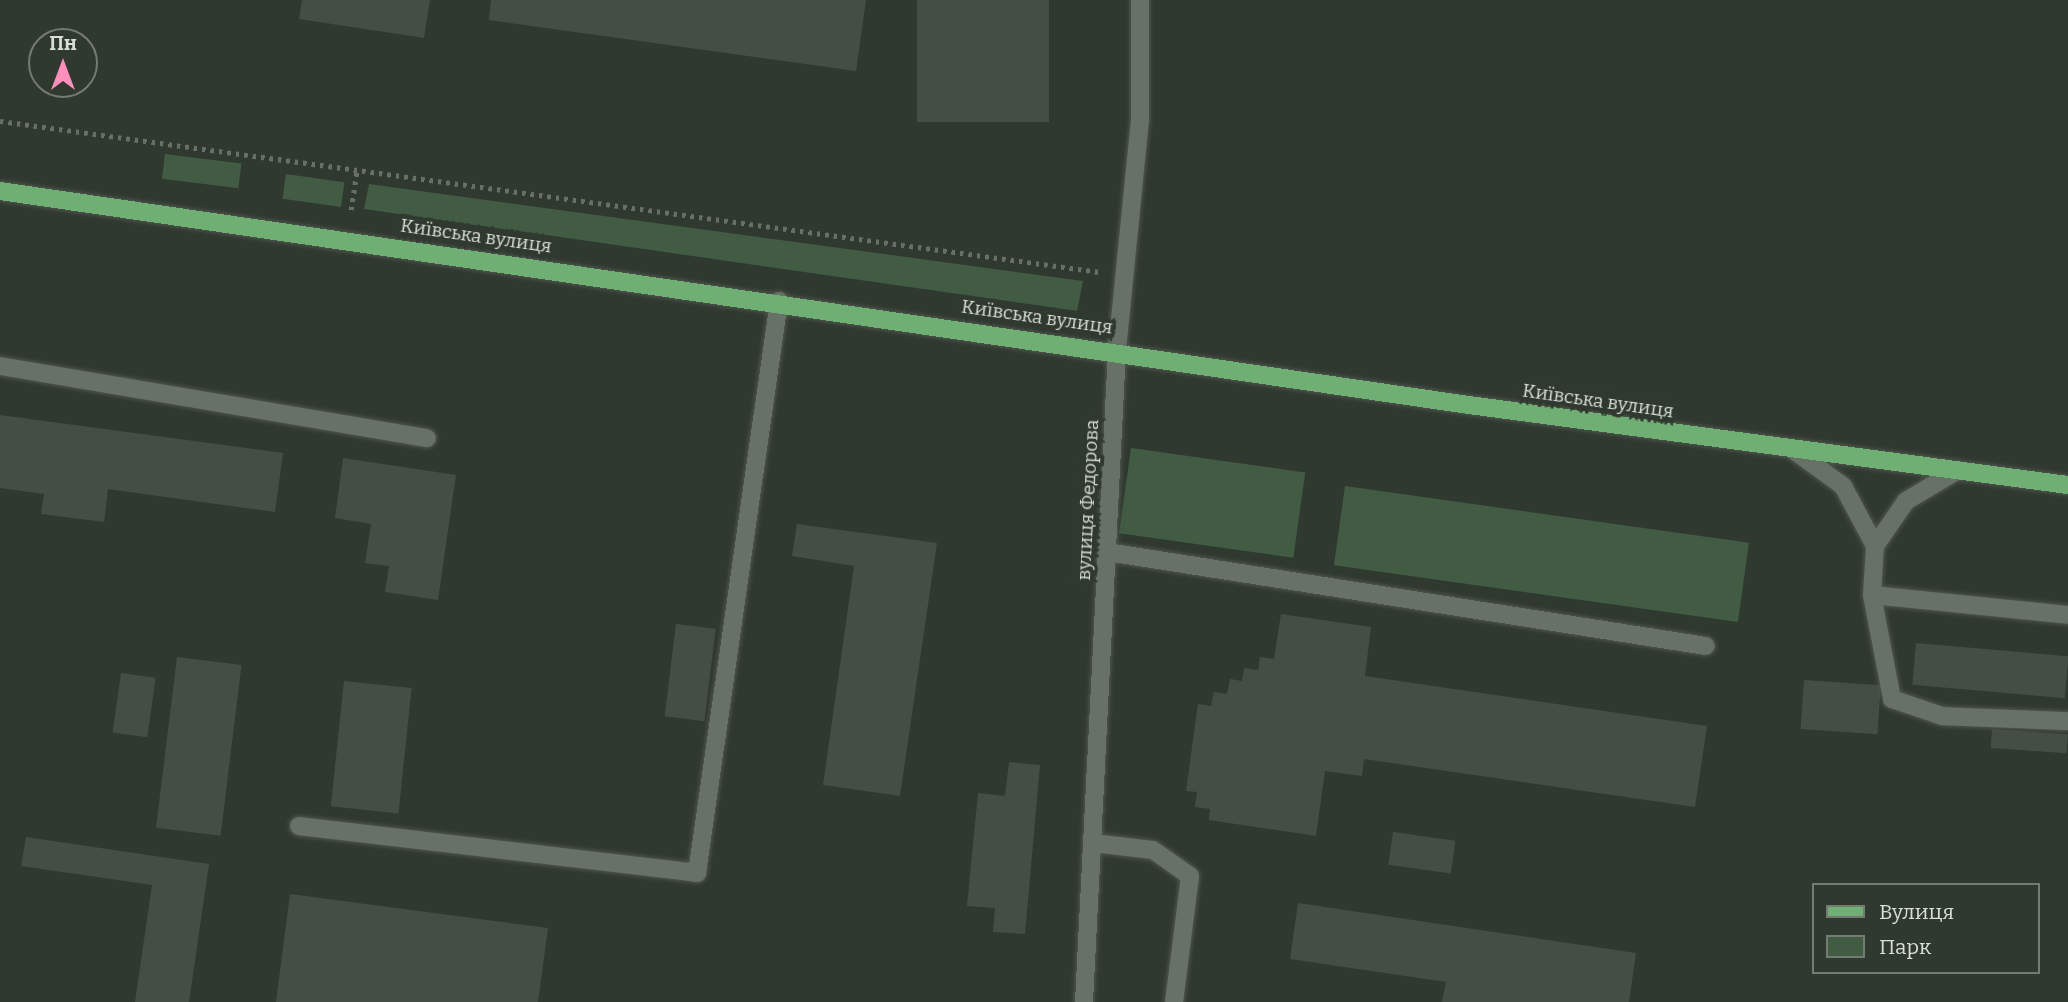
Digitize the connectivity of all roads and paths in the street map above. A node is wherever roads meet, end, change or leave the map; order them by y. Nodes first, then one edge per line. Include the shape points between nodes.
1 (1140, 0) edge
2 (0, 121) edge
3 (357, 169) junction
4 (0, 191) edge
5 (351, 210) dead end
6 (1125, 276) junction
7 (779, 301) junction
8 (1117, 350) junction
9 (0, 366) edge
10 (428, 438) dead end
11 (1792, 449) junction
12 (1958, 470) junction
13 (2068, 485) edge
14 (1875, 545) junction
15 (1107, 552) junction
16 (1872, 595) junction
17 (2068, 615) edge
18 (1706, 646) dead end
19 (2068, 721) edge
20 (299, 826) dead end
21 (1093, 844) junction
22 (1084, 1002) edge
23 (1174, 1002) edge

1 - 6 street, вулиця Федорова via 1140,120
2 - 3 path
3 - 5 path
3 - 6 path
4 - 7 main road, Київська вулиця
6 - 8 street, вулиця Федорова
7 - 8 main road, Київська вулиця
7 - 20 street via 697,873
8 - 11 main road, Київська вулиця
8 - 15 street, вулиця Федорова
9 - 10 street
11 - 12 main road, Київська вулиця
11 - 14 street via 1843,486
12 - 13 main road, Київська вулиця
12 - 14 street via 1906,501
14 - 16 street
15 - 18 street
15 - 21 street, вулиця Федорова
16 - 17 street
16 - 19 street via 1892,699 1942,716
21 - 22 street, вулиця Федорова
21 - 23 street via 1153,850 1190,876

